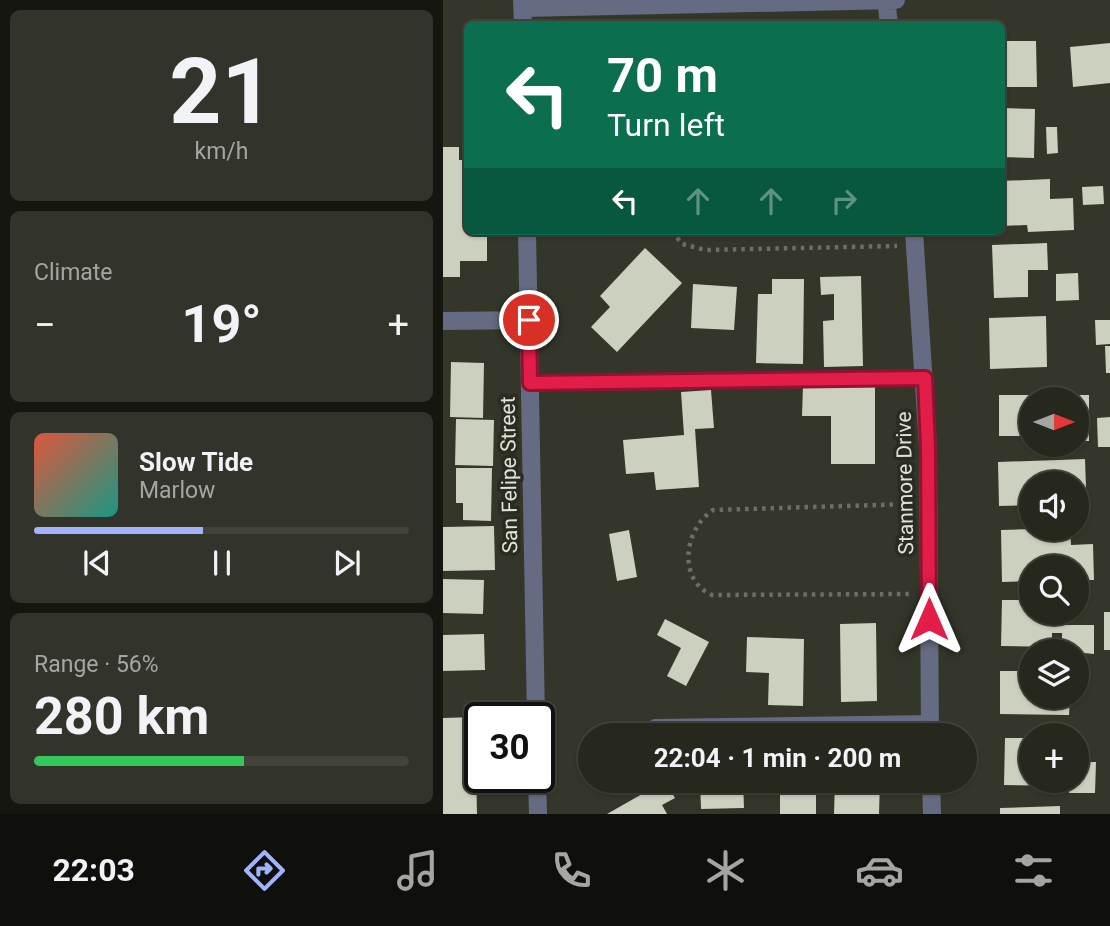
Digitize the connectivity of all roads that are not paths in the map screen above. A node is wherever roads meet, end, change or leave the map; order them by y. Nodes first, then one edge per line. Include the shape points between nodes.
1 (886, 0) edge
2 (896, 0) edge
3 (523, 11) edge
4 (889, 21) edge
5 (527, 235) edge
6 (914, 238) edge
7 (529, 320) junction
8 (443, 321) edge
9 (925, 378) junction
10 (530, 383) junction
11 (536, 702) edge
12 (930, 723) edge
13 (537, 793) edge
14 (931, 793) edge
15 (538, 814) edge
16 (932, 814) edge

1 - 2 street
1 - 3 street
1 - 4 street
5 - 7 street, San Felipe Street
6 - 9 street, Stanmore Drive
7 - 8 street
7 - 10 street, San Felipe Street
9 - 10 lane
9 - 12 street, Stanmore Drive
10 - 11 street, San Felipe Street
13 - 15 street
14 - 16 street

